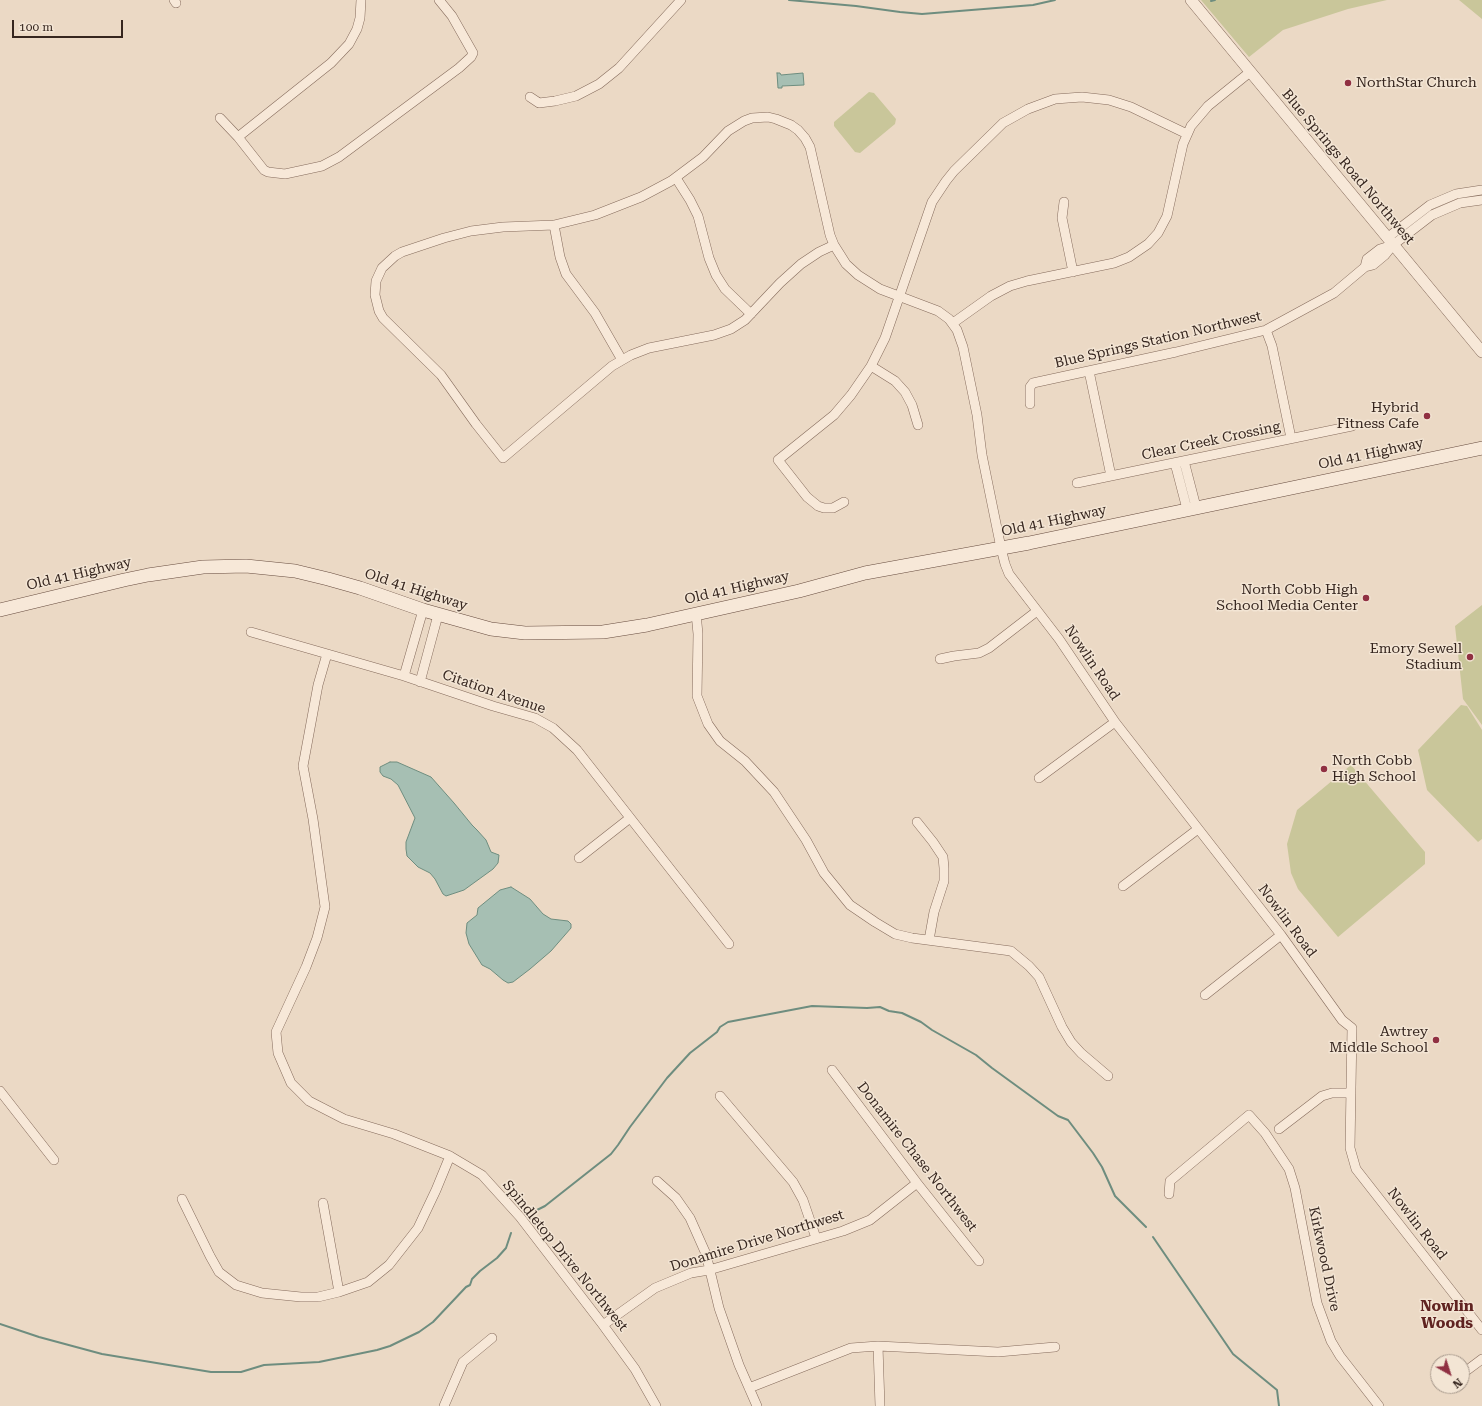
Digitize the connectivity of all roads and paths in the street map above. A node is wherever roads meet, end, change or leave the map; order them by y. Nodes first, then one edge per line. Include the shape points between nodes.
1 (361, 0) edge
2 (439, 0) edge
3 (681, 0) edge
4 (1191, 0) edge
5 (1250, 72) junction
6 (530, 97) dead end
7 (220, 118) dead end
8 (1187, 134) junction
9 (238, 137) junction
10 (676, 178) junction
11 (1482, 190) edge
12 (1482, 200) edge
13 (1064, 202) dead end
14 (554, 225) junction
15 (1390, 241) junction
16 (834, 245) junction
17 (1073, 272) junction
18 (900, 296) junction
19 (751, 314) junction
20 (953, 323) junction
21 (1266, 330) junction
22 (1482, 352) edge
23 (622, 360) junction
24 (870, 366) junction
25 (1089, 371) junction
26 (1030, 404) dead end
27 (918, 426) dead end
28 (1352, 426) dead end
29 (1291, 438) junction
30 (1482, 448) edge
31 (1179, 462) junction
32 (1111, 476) junction
33 (1077, 484) dead end
34 (844, 502) dead end
35 (1191, 508) junction
36 (1001, 548) junction
37 (0, 610) edge
38 (423, 610) junction
39 (1037, 611) junction
40 (696, 614) junction
41 (438, 615) junction
42 (251, 632) dead end
43 (327, 654) junction
44 (940, 659) dead end
45 (404, 676) junction
46 (420, 682) junction
47 (1115, 722) junction
48 (1039, 778) dead end
49 (630, 818) junction
50 (917, 822) dead end
51 (1198, 829) junction
52 (579, 858) dead end
53 (1123, 886) dead end
54 (1281, 936) junction
55 (929, 940) junction
56 (729, 944) dead end
57 (1205, 995) dead end
58 (832, 1070) dead end
59 (1108, 1076) dead end
60 (0, 1091) edge
61 (1351, 1093) junction
62 (720, 1096) dead end
63 (1279, 1129) dead end
64 (450, 1156) junction
65 (54, 1160) dead end
66 (657, 1181) dead end
67 (917, 1183) junction
68 (1168, 1194) dead end
69 (182, 1199) dead end
70 (323, 1203) dead end
71 (816, 1238) junction
72 (979, 1260) dead end
73 (709, 1270) junction
74 (339, 1292) junction
75 (603, 1325) junction
76 (1482, 1330) edge
77 (492, 1338) dead end
78 (878, 1346) junction
79 (1055, 1347) dead end
80 (1482, 1359) edge
81 (1470, 1368) edge
82 (749, 1388) junction
83 (444, 1406) edge
84 (656, 1406) edge
85 (757, 1406) edge
86 (880, 1406) edge
87 (1379, 1406) edge

1 - 9 street via 360,18 349,44 331,63
2 - 9 street via 452,16 470,47 473,53 471,57 339,157 322,166 285,174 271,173 264,170
3 - 6 street via 619,68 599,84 576,96 555,101 539,103
4 - 5 street, Blue Springs Road Northwest
5 - 8 street via 1202,112
5 - 15 street, Blue Springs Road Northwest
7 - 9 street
8 - 17 street via 1166,216 1158,233 1148,244 1129,257
8 - 18 street via 1131,107 1096,97 1055,99 1015,116 992,133 939,190 927,214
10 - 14 street via 646,195 595,215
10 - 16 street via 703,157 728,131 744,121 768,117 784,121 798,130 810,147
10 - 19 street via 698,216 716,275
11 - 15 street via 1447,197 1430,205
12 - 15 street via 1460,203 1441,210
13 - 17 street via 1062,218
14 - 23 street via 566,274 594,313
14 - 23 street via 471,231 402,252 382,268 376,281 374,295 379,311 441,375 503,458
15 - 21 street, Blue Springs Station Northwest via 1385,255 1373,265 1365,267 1325,299
15 - 22 street, Blue Springs Road Northwest
16 - 18 street via 846,264 858,275 880,289
16 - 19 street via 801,264
17 - 20 street via 1010,286 984,300
18 - 20 street via 944,314
18 - 24 street via 885,338
19 - 23 street via 723,333 658,345
20 - 36 street, Nowlin Road via 963,347
21 - 25 street, Blue Springs Station Northwest
21 - 29 street via 1272,346
24 - 27 street via 895,381 904,392 912,405
24 - 34 street via 834,416 778,460 818,506 833,508
25 - 26 street, Blue Springs Station Northwest via 1033,383 1030,386
25 - 32 street
28 - 29 street, Clear Creek Crossing
29 - 31 street, Clear Creek Crossing
30 - 35 main road, Old 41 Highway
31 - 32 street, Clear Creek Crossing
31 - 35 street
32 - 33 street, Clear Creek Crossing
35 - 36 main road, Old 41 Highway
36 - 39 street, Nowlin Road via 1010,574
36 - 40 main road, Old 41 Highway via 865,573
37 - 38 main road, Old 41 Highway via 124,580 176,570 225,566 272,568 315,576 360,588
38 - 41 main road, Old 41 Highway
38 - 45 street
39 - 44 street via 979,653
39 - 47 street, Nowlin Road
40 - 41 main road, Old 41 Highway via 603,632 525,633 491,629
40 - 55 street via 697,696 708,724 720,741 745,761 774,792 806,840 824,873 850,905 895,934
41 - 46 street
42 - 43 street, Citation Avenue
43 - 45 street, Citation Avenue
43 - 64 street, Spindletop Drive Northwest via 318,685 303,766 325,907 318,938 276,1032 278,1053 291,1083 309,1102 344,1119 394,1134
45 - 46 street, Citation Avenue
46 - 49 street, Citation Avenue via 535,718 553,728 577,750
47 - 48 street
47 - 51 street, Nowlin Road
49 - 52 street
49 - 56 street, Citation Avenue
50 - 55 street via 943,857 944,880
51 - 53 street
51 - 54 street, Nowlin Road
54 - 57 street
54 - 61 street, Nowlin Road via 1342,1020 1352,1028
55 - 59 street via 1011,951 1039,978 1071,1042
58 - 67 street, Donamire Chase Northwest
60 - 65 street
61 - 63 street via 1322,1096
61 - 76 street, Nowlin Road via 1350,1148 1356,1169
62 - 71 street via 793,1182 803,1200
64 - 74 street via 418,1228 389,1265 368,1282
64 - 75 street, Spindletop Drive Northwest via 482,1175 520,1217
66 - 73 street via 676,1198 690,1218 706,1254
67 - 71 street, Donamire Drive Northwest via 870,1220
67 - 72 street, Donamire Chase Northwest
68 - 87 street, Kirkwood Drive via 1170,1180 1249,1115 1265,1133 1289,1169 1317,1303 1331,1341
69 - 74 street via 219,1272 236,1285 262,1293 301,1297
70 - 74 street
71 - 73 street, Donamire Drive Northwest
73 - 75 street, Donamire Drive Northwest via 691,1273 654,1288
73 - 82 street via 719,1308
75 - 84 street, Spindletop Drive Northwest via 635,1369
77 - 83 street via 463,1362
78 - 79 street via 998,1352
78 - 82 street via 851,1348
78 - 86 street
80 - 81 street
82 - 85 street

